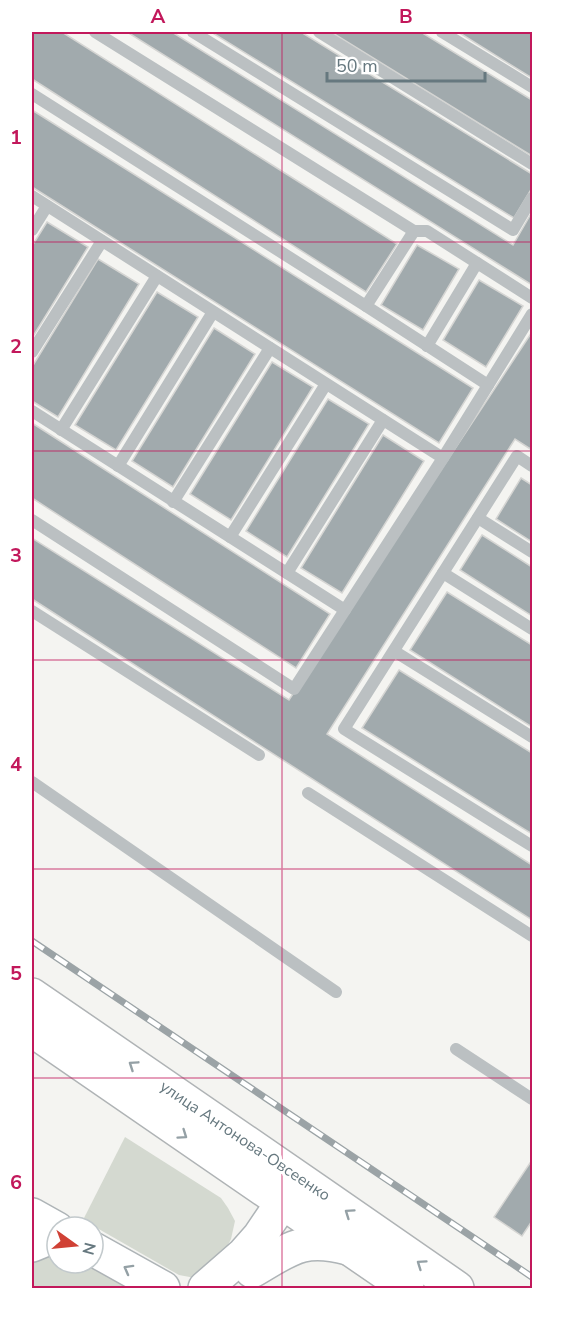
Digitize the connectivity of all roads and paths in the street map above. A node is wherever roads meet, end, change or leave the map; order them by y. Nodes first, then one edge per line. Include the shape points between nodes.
1 (95, 32) edge
2 (193, 32) edge
3 (319, 32) edge
4 (442, 32) edge
5 (532, 87) edge
6 (32, 94) edge
7 (532, 164) edge
8 (32, 196) edge
9 (532, 198) edge
10 (47, 206) junction
11 (32, 230) edge
12 (414, 231) junction
13 (102, 241) junction
14 (477, 263) junction
15 (157, 276) junction
16 (532, 298) edge
17 (366, 306) junction
18 (213, 312) junction
19 (532, 314) edge
20 (427, 346) junction
21 (270, 348) junction
22 (32, 352) edge
23 (326, 384) junction
24 (488, 385) junction
25 (32, 411) edge
26 (383, 420) junction
27 (61, 430) junction
28 (442, 458) junction
29 (118, 466) junction
30 (532, 466) edge
31 (173, 502) junction
32 (478, 518) junction
33 (32, 520) edge
34 (230, 537) junction
35 (532, 552) edge
36 (287, 573) junction
37 (443, 573) junction
38 (345, 610) junction
39 (32, 611) edge
40 (532, 629) edge
41 (394, 651) junction
42 (532, 737) edge
43 (259, 755) dead end
44 (32, 782) edge
45 (308, 794) dead end
46 (532, 846) edge
47 (532, 936) edge
48 (336, 992) dead end
49 (32, 995) edge
50 (32, 1030) edge
51 (456, 1049) dead end
52 (532, 1099) edge
53 (244, 1177) junction
54 (301, 1203) junction
55 (348, 1248) junction
56 (105, 1256) edge
57 (243, 1271) edge
58 (163, 1288) edge
59 (205, 1288) edge
60 (407, 1288) edge
61 (457, 1288) edge

1 - 12 lane
2 - 9 lane via 513,230
3 - 7 lane
4 - 5 lane
6 - 17 lane
8 - 10 lane
10 - 11 lane
10 - 13 lane
12 - 14 lane via 427,231
12 - 17 lane
13 - 15 lane
13 - 22 lane
14 - 16 lane
14 - 20 lane
15 - 18 lane
15 - 27 lane
17 - 20 lane
18 - 21 lane
18 - 29 lane
19 - 24 lane
20 - 24 lane
21 - 23 lane
21 - 31 lane
23 - 26 lane
23 - 34 lane
24 - 28 lane
25 - 27 lane
26 - 28 lane
26 - 36 lane
27 - 29 lane
28 - 38 lane
29 - 31 lane
30 - 32 lane via 517,456
31 - 34 lane
32 - 35 lane
32 - 37 lane
33 - 38 lane via 294,689
34 - 36 lane
36 - 38 lane
37 - 40 lane
37 - 41 lane
39 - 43 lane
41 - 42 lane
41 - 46 lane via 344,729
44 - 48 lane
45 - 47 lane
54 -> 49 main road, улица Антонова-Овсеенко
50 -> 53 main road, улица Антонова-Овсеенко
51 - 52 lane
53 - 54 main road, улица Антонова-Овсеенко
53 - 57 main road via 253,1219
54 - 55 main road, улица Антонова-Овсеенко
54 - 57 main road via 259,1237
61 -> 54 main road, улица Антонова-Овсеенко
55 - 57 main road via 331,1243 304,1243
55 - 60 main road, улица Антонова-Овсеенко
58 -> 56 main road
57 - 59 main road

